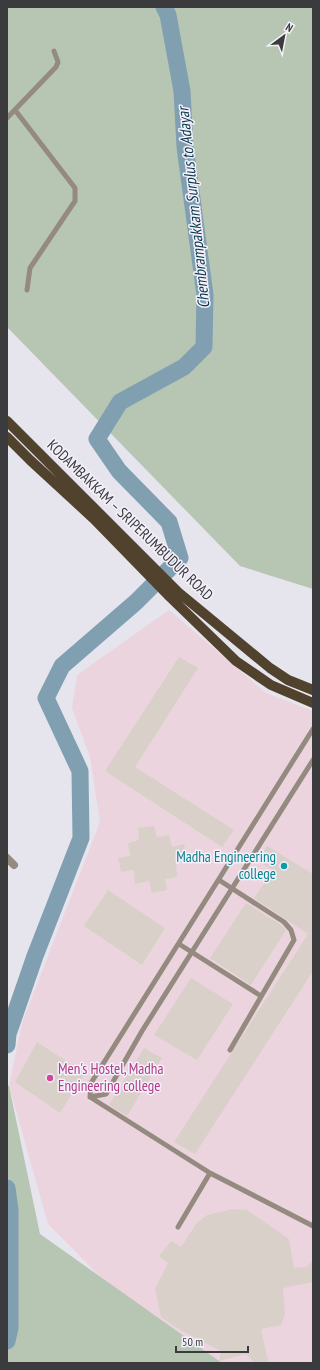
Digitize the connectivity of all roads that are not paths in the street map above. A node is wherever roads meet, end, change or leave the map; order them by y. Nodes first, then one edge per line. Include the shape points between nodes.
1 (54, 51) dead end
2 (15, 110) junction
3 (7, 118) edge
4 (27, 290) dead end
5 (7, 421) edge
6 (7, 437) edge
7 (159, 579) junction
8 (313, 690) edge
9 (313, 704) edge
10 (313, 729) edge
11 (313, 760) edge
12 (7, 858) edge
13 (14, 865) dead end
14 (219, 880) junction
15 (232, 888) junction
16 (179, 944) junction
17 (192, 952) junction
18 (261, 996) junction
19 (230, 1050) dead end
20 (90, 1097) junction
21 (210, 1173) junction
22 (313, 1226) edge
23 (178, 1227) dead end

1 - 2 lane via 58,58 56,67
2 - 3 lane
2 - 4 lane via 75,188 76,195 75,201 30,268
5 - 7 main road, KODAMBAKKAM – SRIPERUMBUDUR ROAD
6 - 7 main road, KODAMBAKKAM – SRIPERUMBUDUR ROAD
7 - 8 main road, KODAMBAKKAM – SRIPERUMBUDUR ROAD via 270,668 288,680
7 - 9 main road, KODAMBAKKAM – SRIPERUMBUDUR ROAD via 236,661 282,691
10 - 14 lane
11 - 15 lane
12 - 13 street
14 - 15 lane
14 - 16 lane
15 - 17 lane
15 - 18 lane via 284,922 291,930 294,940
16 - 17 lane
16 - 20 lane via 91,1084
17 - 18 lane
17 - 20 lane via 106,1094
18 - 19 lane
20 - 21 lane
21 - 22 lane
21 - 23 lane

